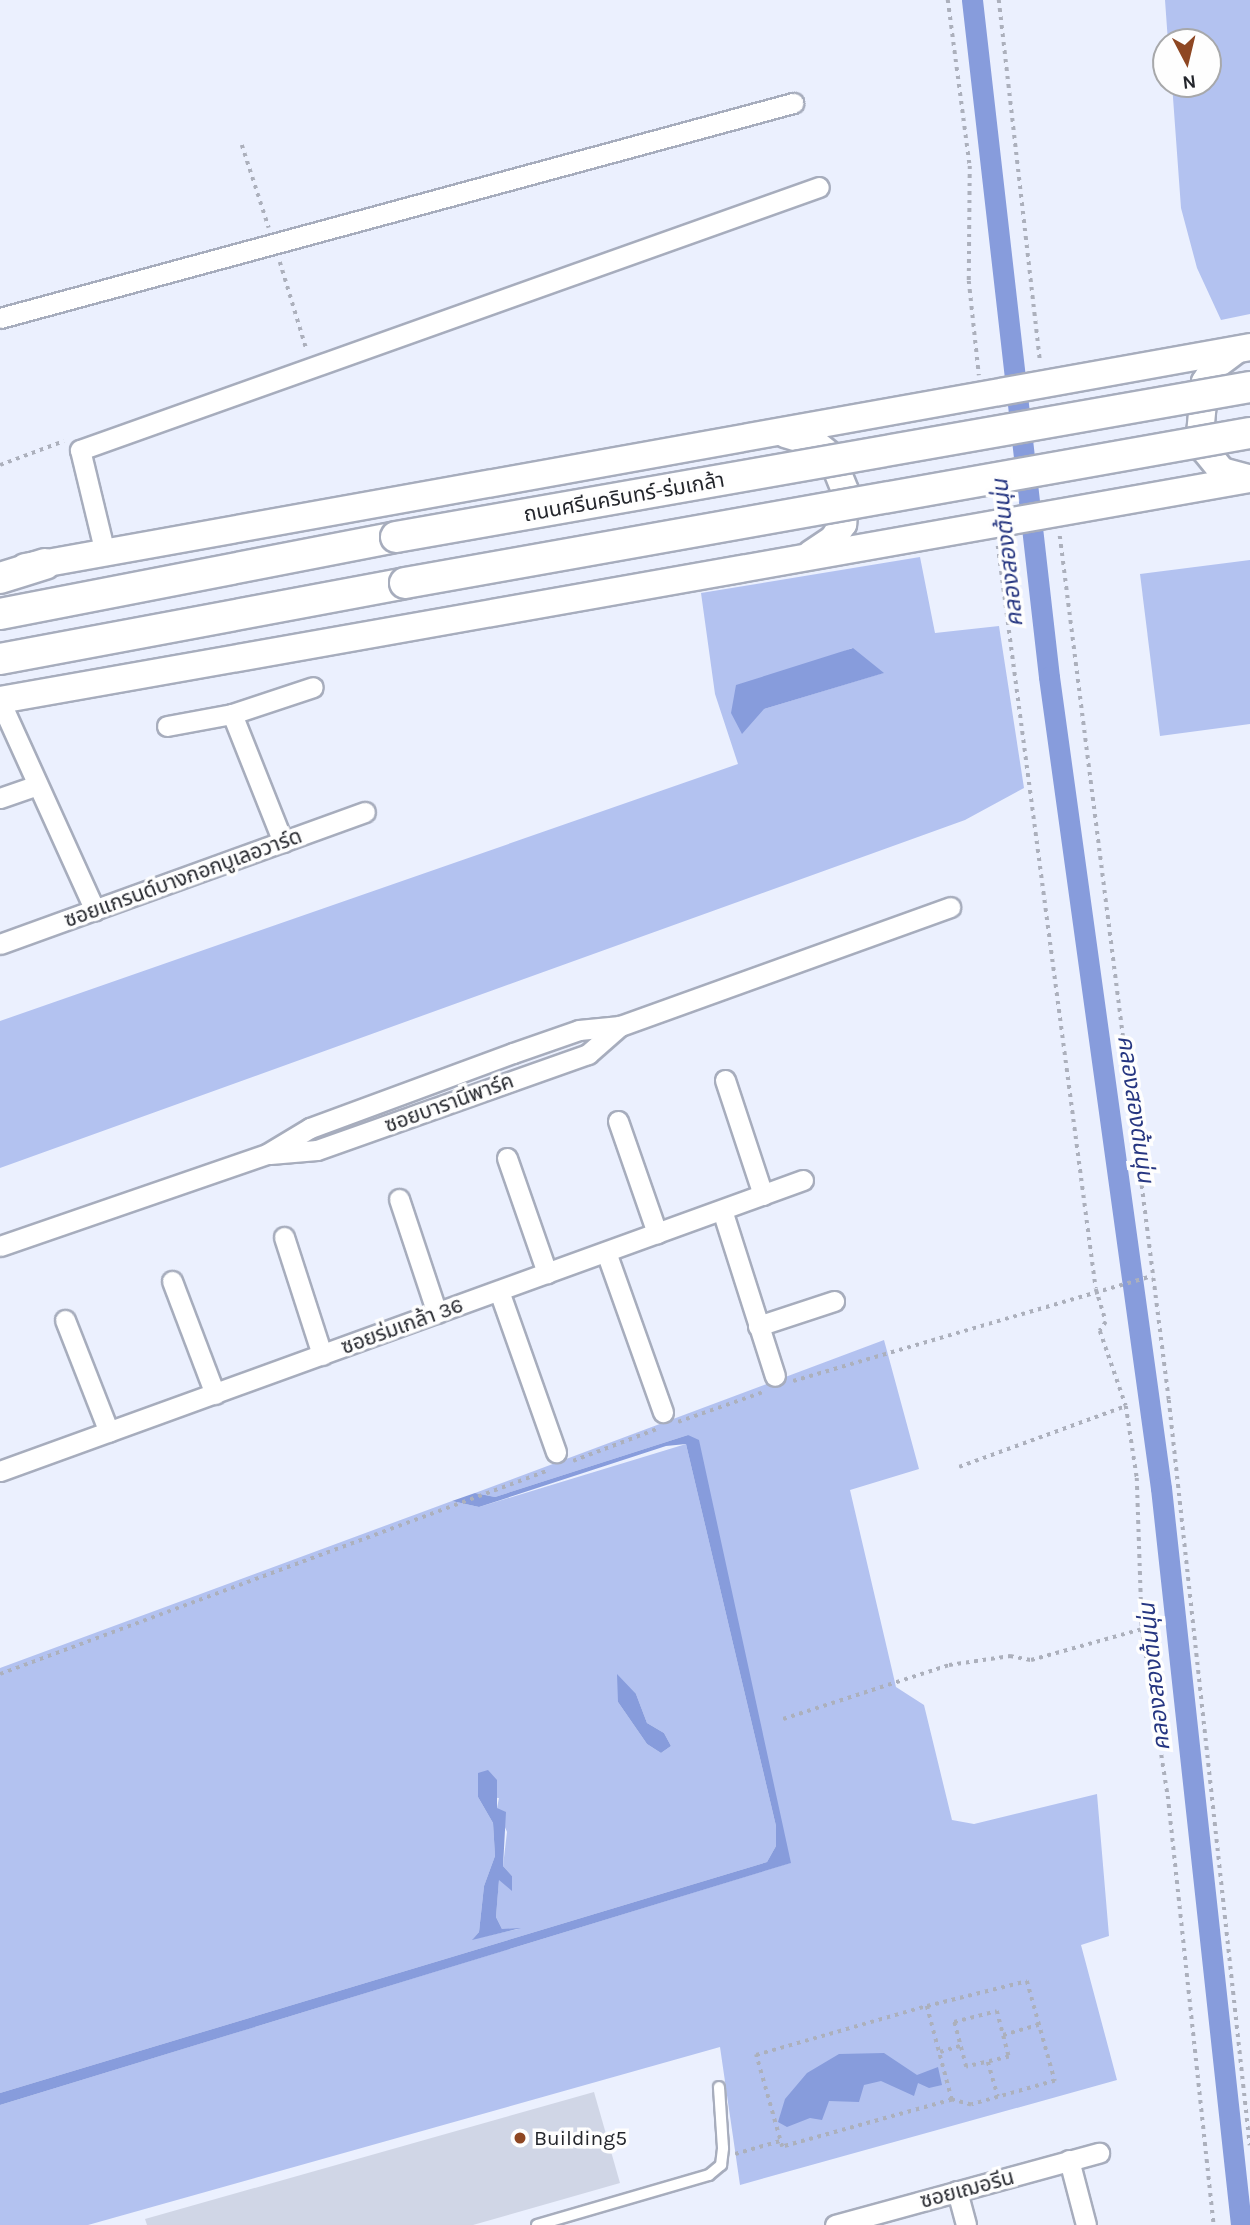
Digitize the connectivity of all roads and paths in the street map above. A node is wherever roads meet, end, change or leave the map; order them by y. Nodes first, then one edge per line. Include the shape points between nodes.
1 (948, 0) edge
2 (999, 0) edge
3 (793, 103) dead end
4 (242, 145) dead end
5 (819, 187) dead end
6 (274, 244) junction
7 (0, 318) edge
8 (1243, 349) edge
9 (295, 355) dead end
10 (1041, 368) dead end
11 (1250, 387) edge
12 (980, 388) dead end
13 (1250, 433) edge
14 (783, 434) junction
15 (77, 436) dead end
16 (0, 465) edge
17 (1250, 479) edge
18 (1059, 532) dead end
19 (996, 534) dead end
20 (105, 553) junction
21 (810, 555) junction
22 (44, 564) junction
23 (0, 572) edge
24 (0, 578) edge
25 (0, 614) edge
26 (0, 659) edge
27 (313, 687) dead end
28 (0, 701) edge
29 (232, 714) junction
30 (167, 726) dead end
31 (37, 785) junction
32 (0, 798) edge
33 (365, 812) dead end
34 (283, 842) junction
35 (950, 907) dead end
36 (95, 910) junction
37 (0, 944) edge
38 (724, 1080) dead end
39 (618, 1121) dead end
40 (507, 1158) dead end
41 (803, 1180) dead end
42 (763, 1195) junction
43 (399, 1199) dead end
44 (722, 1210) junction
45 (657, 1233) junction
46 (284, 1237) dead end
47 (0, 1246) edge
48 (606, 1252) junction
49 (547, 1273) junction
50 (1152, 1276) junction
51 (172, 1281) dead end
52 (1138, 1281) dead end
53 (499, 1291) junction
54 (834, 1301) dead end
55 (437, 1313) junction
56 (65, 1320) dead end
57 (758, 1326) junction
58 (322, 1354) junction
59 (775, 1376) dead end
60 (215, 1394) junction
61 (1126, 1406) junction
62 (663, 1412) dead end
63 (109, 1432) junction
64 (556, 1452) dead end
65 (959, 1467) dead end
66 (0, 1471) edge
67 (1142, 1629) junction
68 (783, 1719) dead end
69 (927, 2006) junction
70 (1039, 2025) junction
71 (1003, 2035) junction
72 (960, 2046) junction
73 (940, 2052) junction
74 (988, 2062) junction
75 (719, 2087) dead end
76 (998, 2097) junction
77 (952, 2100) junction
78 (780, 2141) junction
79 (1250, 2146) edge
80 (1099, 2153) dead end
81 (722, 2157) junction
82 (1069, 2160) junction
83 (957, 2191) junction
84 (841, 2224) edge
85 (537, 2225) edge
86 (966, 2225) edge
87 (1086, 2225) edge
88 (1214, 2225) edge

1 - 12 path via 970,166 969,281
2 - 10 path
3 - 6 street
4 - 6 path
5 - 20 street via 80,450
6 - 7 street
6 - 9 path via 308,350
8 - 14 main road, ถนนศรีนครินทร์-ร่มเกล้า
8 - 17 main road via 1215,366 1205,382 1200,434 1204,449 1222,471
11 - 25 main road, ถนนศรีนครินทร์-ร่มเกล้า, bridge via 396,537
13 - 26 main road, bridge
14 - 20 main road, ถนนศรีนครินทร์-ร่มเกล้า
14 - 21 main road via 815,443 831,456 845,491 843,524 833,539
15 - 16 path
17 - 21 main road
18 - 50 path
19 - 61 path via 1096,1289 1106,1322 1100,1331
20 - 22 main road, ถนนศรีนครินทร์-ร่มเกล้า
21 - 28 main road
22 - 23 main road, ถนนศรีนครินทร์-ร่มเกล้า
22 - 24 main road
27 - 29 street
28 - 31 street
29 - 30 street
29 - 34 street
31 - 32 street
31 - 36 street
33 - 34 street, ซอยแกรนด์บางกอกบูเลอวาร์ด
34 - 36 street, ซอยแกรนด์บางกอกบูเลอวาร์ด
35 - 47 street, ซอยบารานีพาร์ค via 620,1026 588,1054 575,1059 317,1150 267,1154
36 - 37 street, ซอยแกรนด์บางกอกบูเลอวาร์ด
38 - 42 street
39 - 45 street
40 - 49 street
41 - 42 street, ซอยร่มเกล้า 36
42 - 44 street, ซอยร่มเกล้า 36
43 - 55 street
44 - 45 street, ซอยร่มเกล้า 36
44 - 57 street
45 - 48 street, ซอยร่มเกล้า 36
46 - 58 street
48 - 49 street, ซอยร่มเกล้า 36
48 - 62 street
49 - 53 street, ซอยร่มเกล้า 36
50 - 52 path
50 - 79 path
51 - 60 street
53 - 55 street, ซอยร่มเกล้า 36
53 - 64 street
54 - 57 street
55 - 58 street, ซอยร่มเกล้า 36
56 - 63 street
57 - 59 street
58 - 60 street, ซอยร่มเกล้า 36
60 - 63 street, ซอยร่มเกล้า 36
61 - 65 path
61 - 67 path via 1137,1478
63 - 66 street, ซอยร่มเกล้า 36
67 - 68 path via 1031,1660 1010,1656 949,1665
67 - 88 path via 1168,1796
69 - 70 path via 1027,1981
69 - 73 path
69 - 78 path via 756,2055
70 - 71 path
70 - 76 path via 1055,2081
71 - 72 path via 997,2011 954,2022
71 - 74 path via 1009,2057
72 - 73 path
72 - 74 path via 966,2067
73 - 77 path
74 - 76 path
75 - 81 lane
76 - 77 path via 971,2105
77 - 78 path via 782,2147
78 - 81 path
80 - 82 street, ซอยเฌอรีน
81 - 85 lane via 721,2165 709,2175
82 - 83 street, ซอยเฌอรีน
82 - 87 street
83 - 84 street, ซอยเฌอรีน
83 - 86 street

